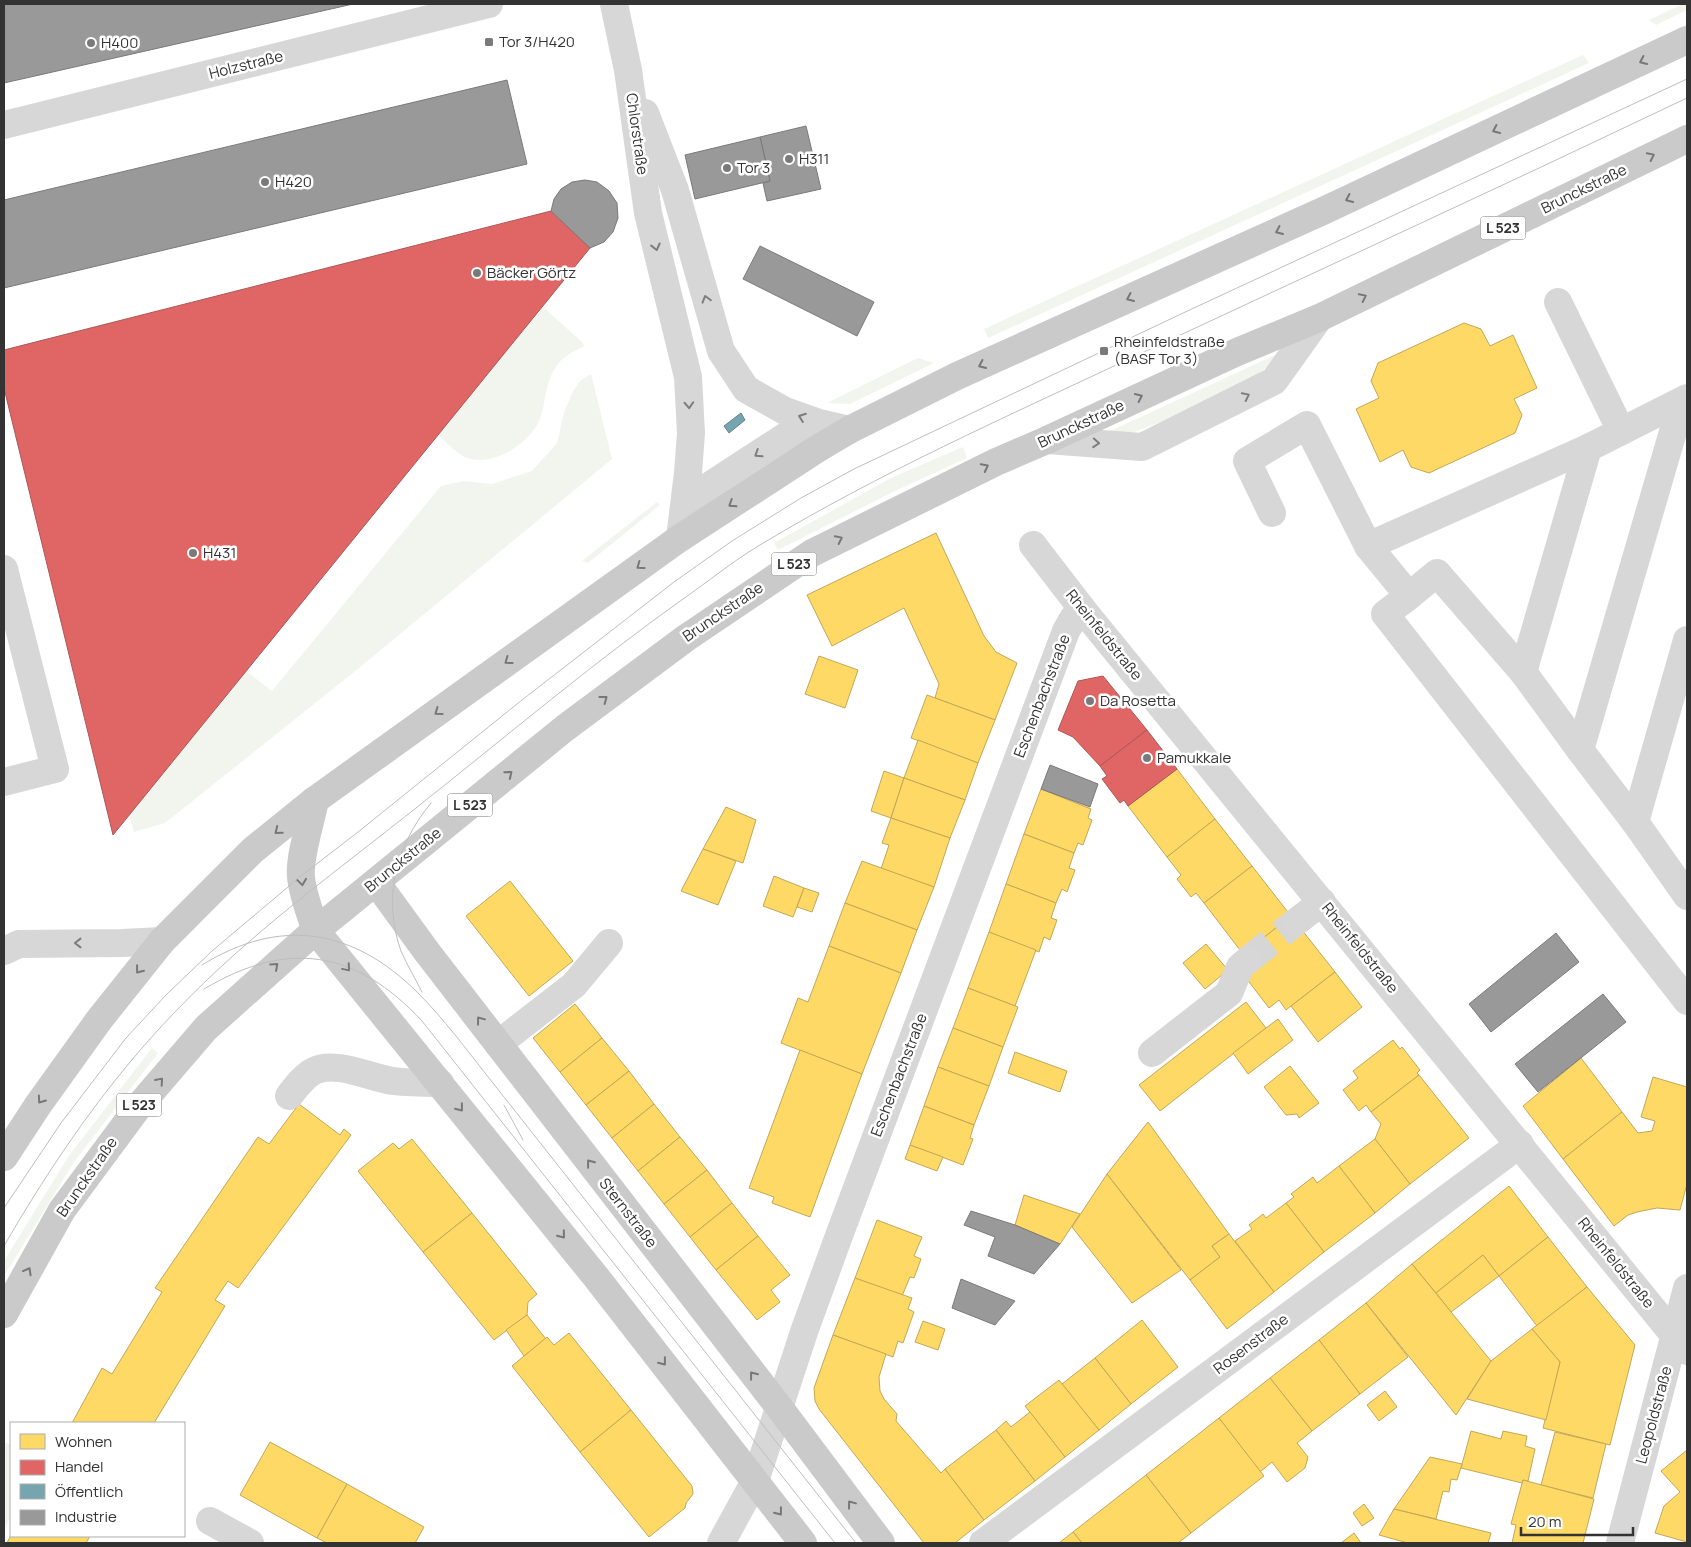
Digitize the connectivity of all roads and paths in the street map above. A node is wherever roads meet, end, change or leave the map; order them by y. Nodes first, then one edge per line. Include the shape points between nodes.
1 (489, 4) edge
2 (614, 4) edge
3 (1687, 40) edge
4 (628, 70) junction
5 (4, 125) edge
6 (1687, 139) edge
7 (1558, 302) dead end
8 (1319, 318) junction
9 (1684, 399) edge
10 (849, 430) junction
11 (1621, 431) junction
12 (1047, 440) junction
13 (1588, 448) junction
14 (1272, 513) dead end
15 (680, 538) junction
16 (1033, 546) dead end
17 (1368, 546) junction
18 (5, 579) edge
19 (1409, 596) junction
20 (1083, 610) junction
21 (1687, 640) edge
22 (1523, 672) junction
23 (1580, 750) junction
24 (4, 782) edge
25 (316, 800) junction
26 (1636, 822) junction
27 (376, 882) junction
28 (1687, 896) edge
29 (1322, 902) junction
30 (1296, 922) tunnel mouth
31 (316, 931) junction
32 (162, 941) junction
33 (609, 943) dead end
34 (4, 951) edge
35 (1248, 960) tunnel mouth
36 (1687, 1001) edge
37 (498, 1044) junction
38 (1152, 1054) dead end
39 (440, 1083) junction
40 (290, 1096) dead end
41 (1520, 1144) junction
42 (4, 1156) edge
43 (1687, 1288) edge
44 (4, 1314) edge
45 (1681, 1343) edge
46 (779, 1407) junction
47 (755, 1481) junction
48 (210, 1521) dead end
49 (250, 1543) edge
50 (721, 1543) edge
51 (803, 1543) edge
52 (880, 1543) edge
53 (983, 1543) edge
54 (1620, 1543) edge

1 - 5 street, Holzstraße
2 - 4 street, Chlorstraße
3 -> 10 main road via 1323,211 982,365
10 -> 4 street, Chlorstraße via 785,411 746,389 721,351 675,190
4 -> 15 street, Chlorstraße via 648,213 688,377 691,433
8 -> 6 main road, Brunckstraße / L 523
7 - 11 street
12 -> 8 main road, Brunckstraße / L 523 via 1237,352
12 -> 8 street via 1142,447 1274,381
9 - 11 street
9 - 23 street
10 -> 15 main road
11 - 13 street
27 -> 12 main road, Brunckstraße / L 523 via 572,722 686,638 812,553
13 - 17 street
13 - 22 street
14 - 17 street via 1247,461 1307,425
15 -> 25 main road
16 - 20 street, Rheinfeldstraße
17 - 19 street
18 - 24 street via 55,769
19 - 22 street via 1437,573
19 - 36 street via 1386,614
20 - 29 street, Rheinfeldstraße
20 - 46 street, Eschenbachstraße via 1074,617 1066,631 837,1242
21 - 26 street
22 - 23 street
23 - 26 street
25 -> 31 main road via 301,876
25 -> 32 main road via 254,850
26 - 28 street
27 - 31 main road, Brunckstraße / L 523
37 -> 27 main road, Sternstraße
29 - 30 street
29 - 41 street, Rheinfeldstraße
31 -> 39 main road
44 -> 31 main road, Brunckstraße / L 523 via 62,1210 138,1106 206,1028
32 -> 34 street via 19,944
32 -> 42 main road via 100,1020
33 - 37 street via 574,985
35 - 38 street via 1240,967 1229,993
46 -> 37 main road, Sternstraße
39 - 40 street via 392,1081 338,1068 324,1068 313,1071
39 -> 47 main road
41 - 45 street, Rheinfeldstraße
41 - 53 street, Rosenstraße
43 - 45 street, Leopoldstraße
45 - 54 street, Leopoldstraße
46 - 47 street, Eschenbachstraße
52 -> 46 main road, Sternstraße
47 - 50 street, Eschenbachstraße
47 -> 51 main road
48 - 49 street

